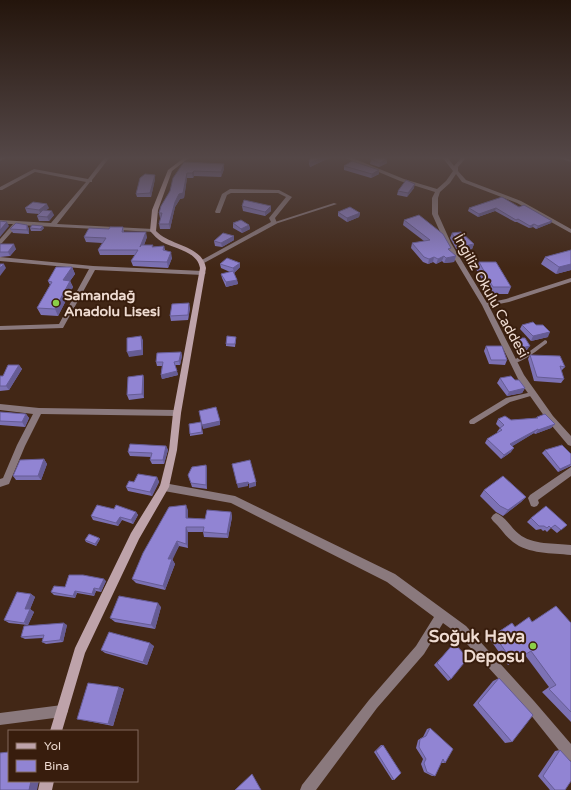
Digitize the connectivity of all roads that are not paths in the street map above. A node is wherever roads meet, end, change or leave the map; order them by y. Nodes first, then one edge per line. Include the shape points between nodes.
1 (79, 194) edge
2 (161, 194) edge
3 (225, 194) edge
4 (280, 194) edge
5 (437, 194) edge
6 (496, 194) edge
7 (335, 204) dead end
8 (218, 212) dead end
9 (0, 222) edge
10 (17, 223) junction
11 (274, 223) junction
12 (53, 225) junction
13 (153, 231) junction
14 (571, 231) edge
15 (0, 242) edge
16 (0, 259) edge
17 (202, 262) junction
18 (93, 268) junction
19 (203, 273) junction
20 (571, 280) edge
21 (485, 305) junction
22 (0, 328) edge
23 (545, 342) dead end
24 (514, 362) junction
25 (532, 394) junction
26 (0, 407) edge
27 (39, 411) junction
28 (177, 413) junction
29 (472, 422) dead end
30 (571, 442) edge
31 (571, 471) edge
32 (0, 483) edge
33 (164, 486) junction
34 (534, 503) dead end
35 (496, 518) dead end
36 (571, 550) edge
37 (442, 615) junction
38 (62, 710) junction
39 (0, 719) edge
40 (56, 730) edge
41 (571, 754) edge
42 (307, 790) edge

1 - 12 street
2 - 13 street via 155,210
3 - 8 street
4 - 11 street via 289,197 272,218
5 - 21 street, İngiliz Okulu Caddesi via 435,214 448,243
6 - 14 street via 519,202
7 - 11 lane
9 - 10 street
10 - 12 street
10 - 15 street
11 - 17 street
12 - 13 street
13 - 17 street via 161,240 195,255
16 - 18 street
17 - 19 street
18 - 19 street
18 - 22 street via 61,326
19 - 28 street
20 - 21 street via 507,301
21 - 24 street, İngiliz Okulu Caddesi
23 - 24 lane
24 - 25 street, İngiliz Okulu Caddesi
25 - 29 lane via 508,400
25 - 30 street, İngiliz Okulu Caddesi
26 - 27 street
27 - 28 street
27 - 32 street via 6,481
28 - 33 street via 173,450
31 - 34 street via 533,498
33 - 37 street via 232,499 391,578
33 - 38 street via 135,536 79,652
35 - 36 street via 502,521 516,539 527,544
37 - 41 street via 462,630
37 - 42 street via 420,650 373,704
38 - 39 street
38 - 40 street

